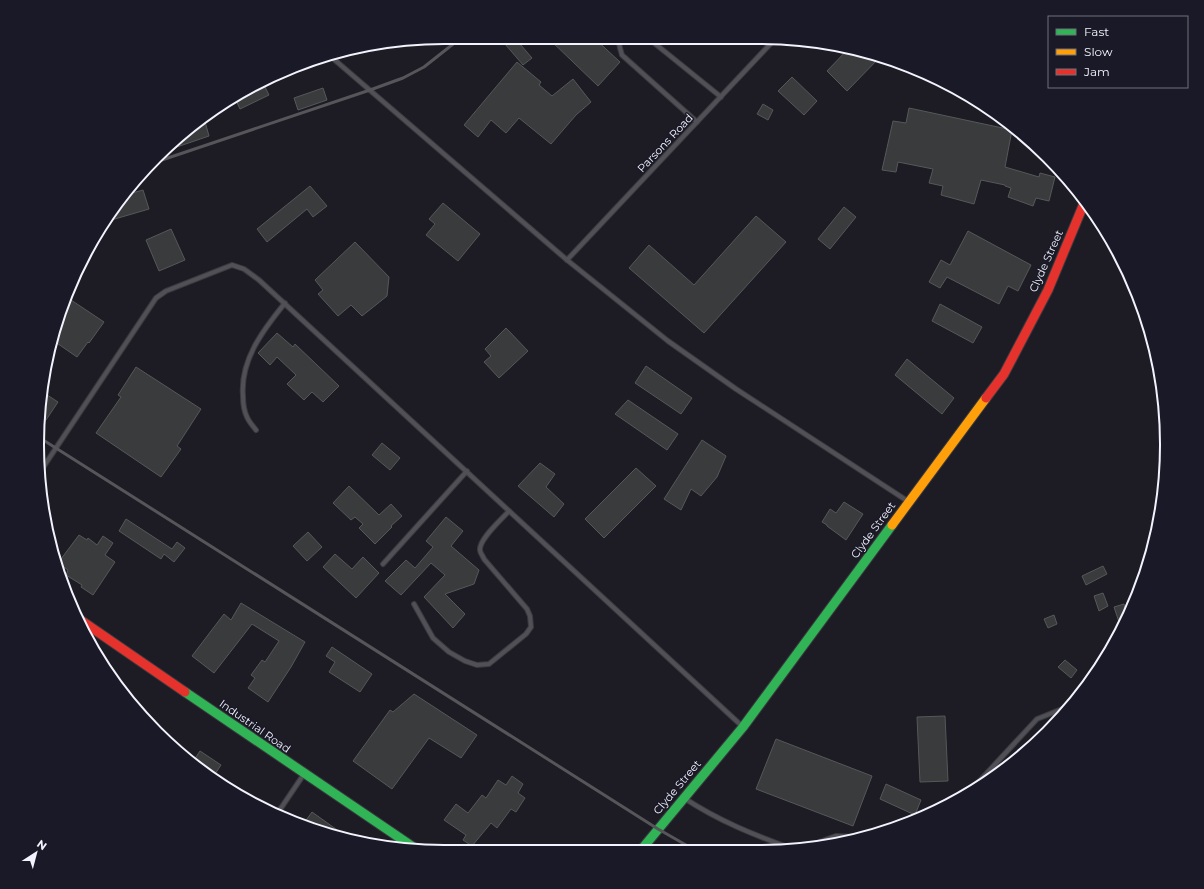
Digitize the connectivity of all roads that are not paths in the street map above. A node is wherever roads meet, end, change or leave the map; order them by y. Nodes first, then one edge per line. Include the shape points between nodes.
1 (619, 44) edge
2 (656, 44) edge
3 (770, 44) edge
4 (335, 60) edge
5 (721, 96) junction
6 (697, 122) junction
7 (1082, 208) edge
8 (567, 260) junction
9 (285, 303) junction
10 (256, 430) dead end
11 (45, 465) edge
12 (467, 471) junction
13 (909, 502) junction
14 (509, 511) junction
15 (383, 564) dead end
16 (414, 604) dead end
17 (86, 624) edge
18 (1060, 710) edge
19 (743, 727) junction
20 (304, 774) junction
21 (983, 777) edge
22 (684, 798) junction
23 (279, 810) edge
24 (841, 836) edge
25 (828, 839) edge
26 (407, 843) edge
27 (780, 844) edge
28 (645, 845) edge

1 - 6 lane via 622,55
2 - 5 lane
3 - 5 lane, Parsons Road
4 - 8 lane
5 - 6 lane, Parsons Road
6 - 8 lane, Parsons Road
7 - 13 street, Clyde Street via 1048,290 1004,374
8 - 13 lane via 674,346
9 - 10 lane via 260,336 244,370 243,407 247,419
9 - 11 lane via 244,269 232,266 166,291 156,298
9 - 12 lane
12 - 14 lane
12 - 15 lane
13 - 19 street, Clyde Street
14 - 16 lane via 481,543 480,550 484,559 527,609 531,627 526,634 489,664 477,665 449,652 433,638
14 - 19 lane
17 - 20 street, Industrial Road
18 - 21 lane via 1037,720
19 - 22 street, Clyde Street
20 - 23 lane
20 - 26 street, Industrial Road
22 - 27 lane via 705,812
22 - 28 street, Clyde Street
24 - 25 lane

